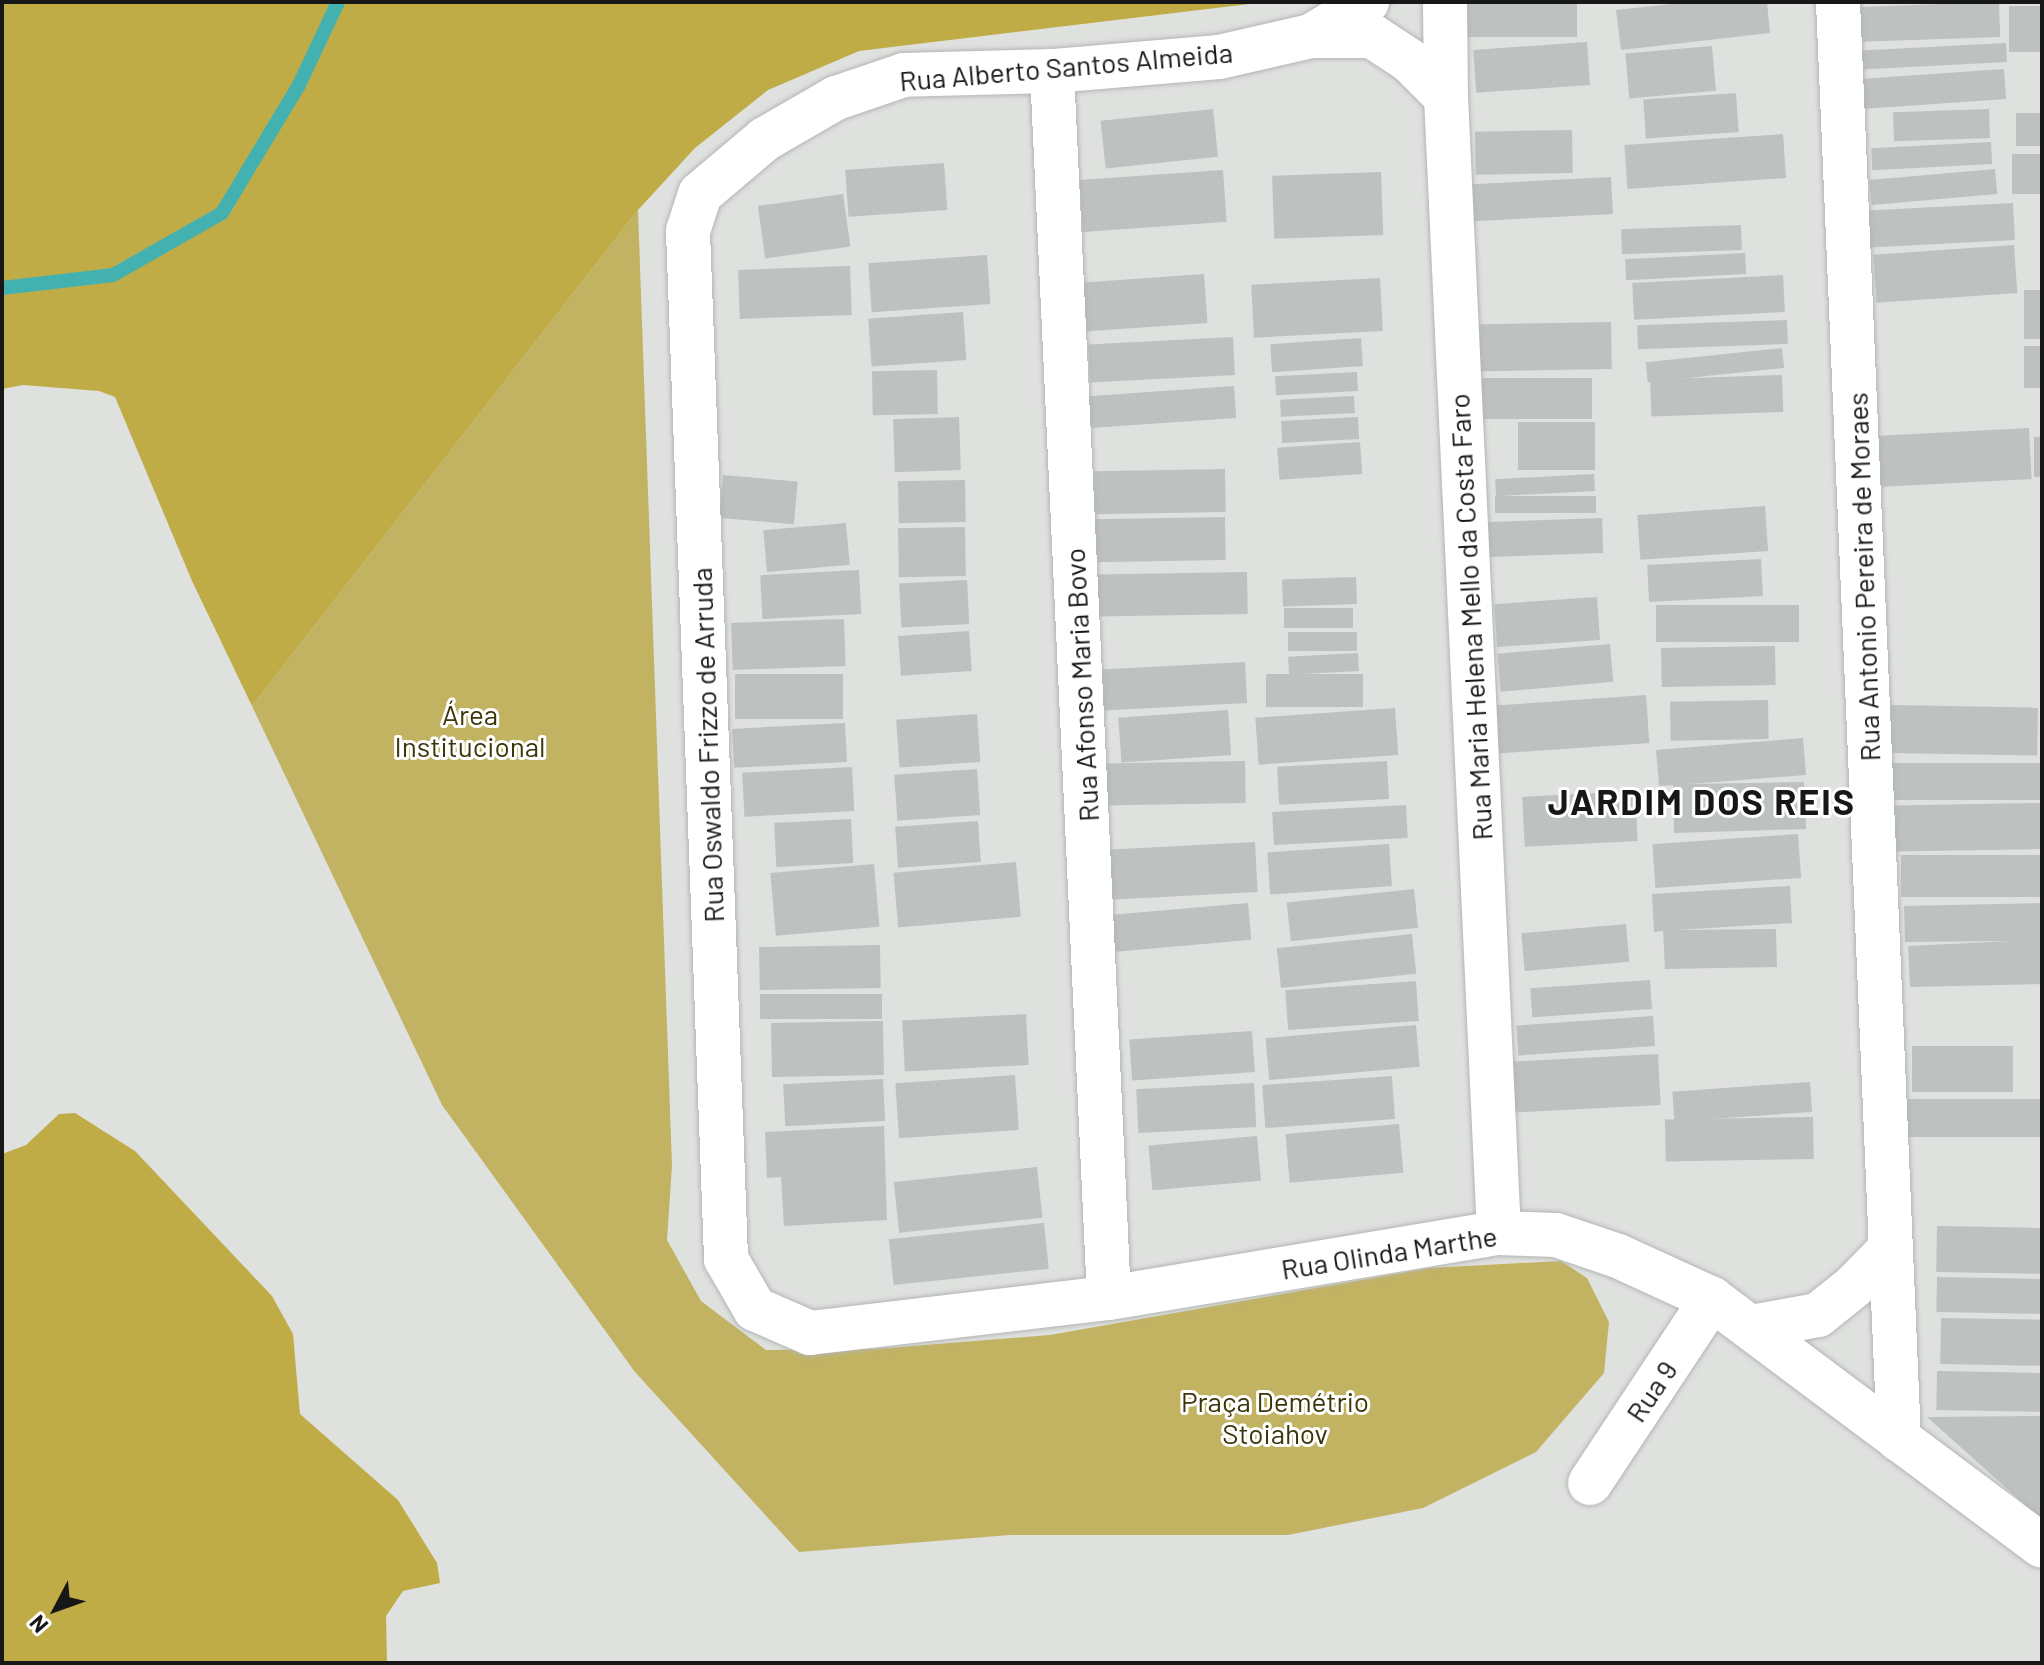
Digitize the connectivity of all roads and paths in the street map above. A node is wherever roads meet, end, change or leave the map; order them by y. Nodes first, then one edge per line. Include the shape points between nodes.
1 (1367, 2) edge
2 (1445, 2) edge
3 (1838, 2) edge
4 (1311, 36) junction
5 (1052, 71) junction
6 (1446, 97) junction
7 (688, 231) joint
8 (1499, 1233) junction
9 (1891, 1248) junction
10 (726, 1259) joint
11 (1109, 1298) junction
12 (1712, 1299) junction
13 (1752, 1327) junction
14 (1899, 1440) junction
15 (1590, 1483) dead end
16 (2042, 1546) edge

1 - 4 street, Rua Alberto Santos Almeida
2 - 6 street, Rua Maria Helena Mello da Costa Faro
3 - 9 street, Rua Antonio Pereira de Moraes
4 - 5 street, Rua Alberto Santos Almeida via 1219,57
4 - 6 street, Rua Alberto Santos Almeida via 1372,36 1410,61
5 - 7 street, Rua Alberto Santos Almeida via 904,75 836,98 765,139 700,194
5 - 11 street, Rua Afonso Maria Bovo
6 - 8 street, Rua Maria Helena Mello da Costa Faro
7 - 10 street, Rua Oswaldo Frizzo de Arruda
8 - 11 street, Rua Olinda Marthe
8 - 12 street, Rua Olinda Marthe via 1556,1235 1618,1256
9 - 13 street via 1818,1315
9 - 14 street, Rua Antonio Pereira de Moraes
10 - 11 street, Rua Olinda Marthe via 755,1309 810,1333
12 - 13 street, Rua Olinda Marthe
12 - 15 street, Rua 9
13 - 14 street, Rua Olinda Marthe
14 - 16 street, Rua Olinda Marthe

